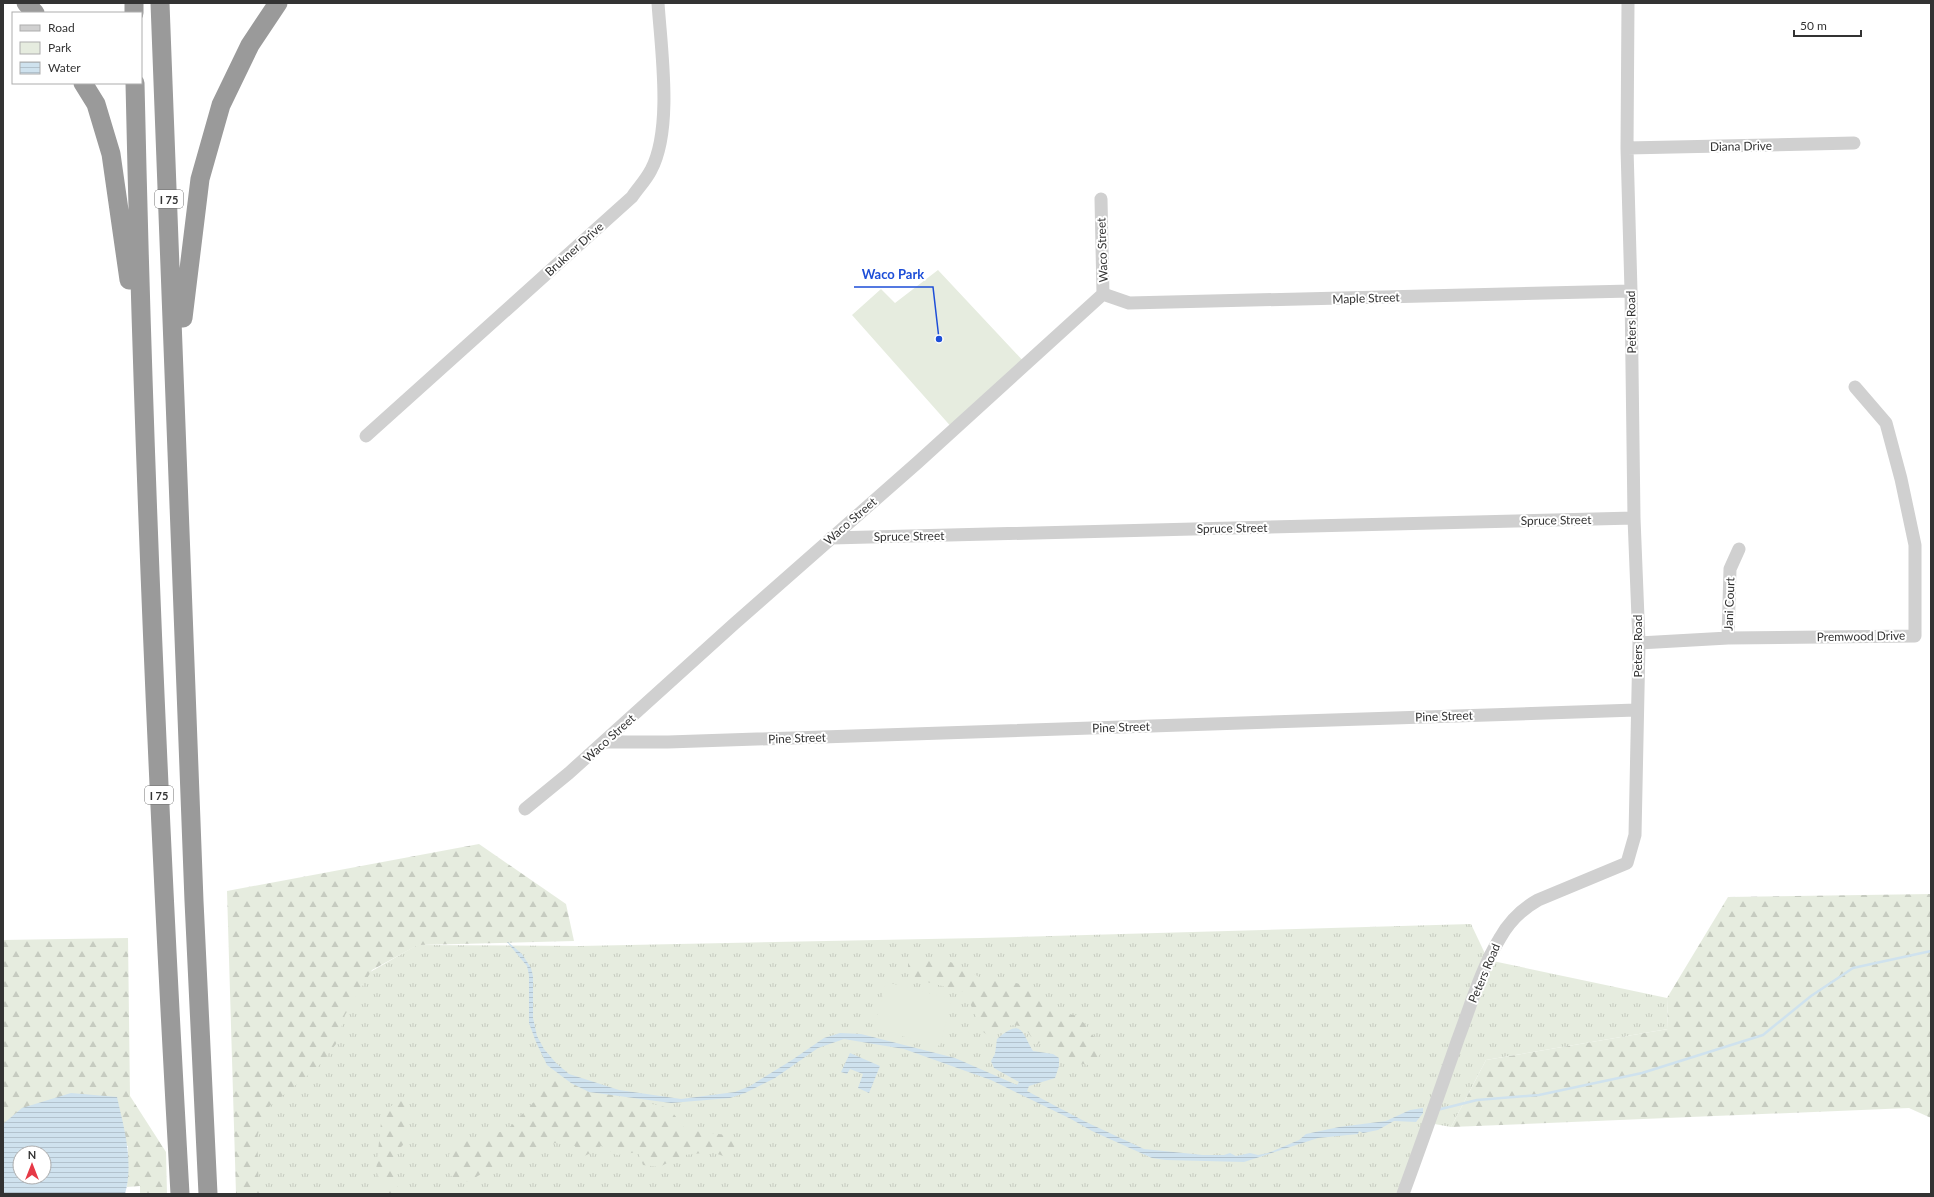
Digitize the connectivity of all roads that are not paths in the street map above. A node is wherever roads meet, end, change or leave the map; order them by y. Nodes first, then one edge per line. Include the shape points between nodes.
1 (26, 3) edge
2 (160, 3) edge
3 (278, 3) edge
4 (658, 3) edge
5 (1628, 3) edge
6 (34, 12) edge
7 (84, 84) edge
8 (135, 84) edge
9 (1854, 143) dead end
10 (1627, 148) junction
11 (1101, 199) dead end
12 (1631, 291) junction
13 (1103, 294) junction
14 (1855, 387) dead end
15 (177, 395) junction
16 (144, 396) junction
17 (366, 436) dead end
18 (1634, 518) junction
19 (831, 538) junction
20 (1739, 549) dead end
21 (1728, 638) junction
22 (1639, 643) junction
23 (1636, 710) junction
24 (605, 742) junction
25 (525, 809) dead end
26 (180, 1194) edge
27 (208, 1194) edge
28 (1403, 1194) edge

1 - 6 highway
2 - 15 highway, I 75
3 - 15 highway via 250,45 221,105 200,179 184,309
4 - 17 street, Brukner Drive via 663,114 661,138 652,170 632,197
5 - 10 street, Peters Road
7 - 16 highway via 96,104 111,154
8 - 16 highway, I 75
9 - 10 street, Diana Drive
10 - 12 street, Peters Road
11 - 13 street, Waco Street
12 - 13 street, Maple Street via 1129,303
12 - 18 street, Peters Road
13 - 19 street, Waco Street via 917,464
14 - 21 street, Premwood Drive via 1886,423 1901,479 1915,545 1915,636
15 - 27 highway, I 75 via 194,902
16 - 26 highway, I 75 via 157,758
18 - 19 street, Spruce Street
18 - 22 street, Peters Road
19 - 24 street, Waco Street
20 - 21 street, Jani Court via 1730,569
21 - 22 street, Premwood Drive
22 - 23 street, Peters Road
23 - 24 street, Pine Street via 675,742
23 - 28 street, Peters Road via 1635,835 1627,863 1538,900 1526,907 1500,937 1488,960
24 - 25 street, Waco Street

